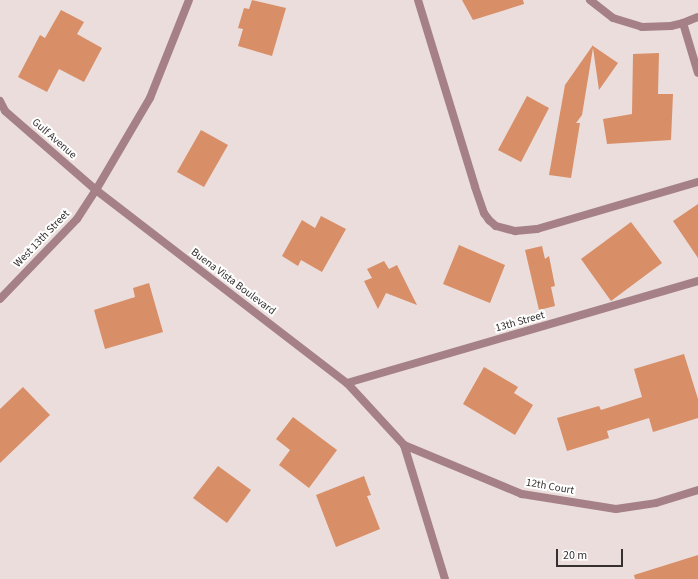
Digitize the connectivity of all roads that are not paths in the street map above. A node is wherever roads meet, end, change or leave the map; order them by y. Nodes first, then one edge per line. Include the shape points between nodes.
1 (189, 0) edge
2 (418, 0) edge
3 (590, 0) edge
4 (698, 17) edge
5 (683, 23) junction
6 (698, 72) edge
7 (0, 101) edge
8 (698, 182) edge
9 (96, 190) junction
10 (698, 282) edge
11 (0, 298) edge
12 (347, 383) junction
13 (404, 445) junction
14 (698, 490) edge
15 (445, 579) edge

1 - 9 street via 150,98
2 - 8 street via 475,187 484,213 496,226 515,231 537,229
3 - 5 street via 613,18 642,28
4 - 5 street
5 - 6 street
7 - 9 street, Gulf Avenue via 5,111
9 - 11 street, West 13th Street via 77,219
9 - 12 street, Buena Vista Boulevard
10 - 12 street, 13th Street
12 - 13 street, Buena Vista Boulevard
13 - 14 street, 12th Court via 522,494 616,509 656,503
13 - 15 street, Buena Vista Boulevard

